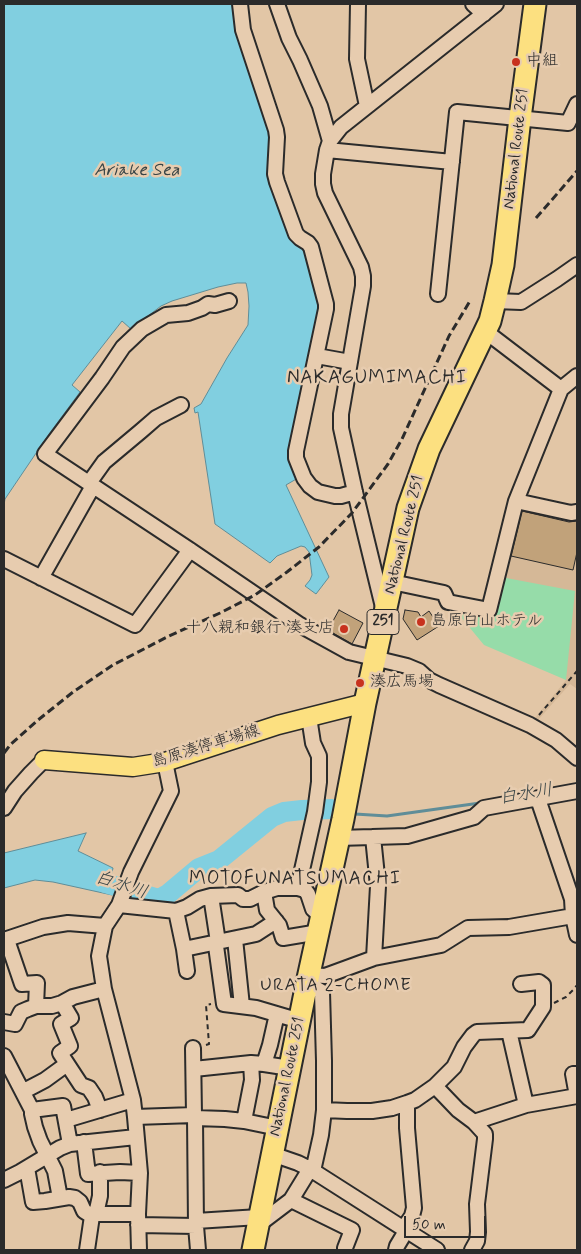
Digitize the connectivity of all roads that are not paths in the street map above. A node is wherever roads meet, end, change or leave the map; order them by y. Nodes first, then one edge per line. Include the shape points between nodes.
1 (240, 4) edge
2 (277, 4) edge
3 (358, 4) edge
4 (496, 4) edge
5 (535, 4) edge
6 (476, 6) edge
7 (577, 104) edge
8 (367, 106) junction
9 (520, 118) junction
10 (328, 145) junction
11 (452, 162) junction
12 (577, 265) edge
13 (438, 294) dead end
14 (229, 301) dead end
15 (495, 301) junction
16 (485, 331) junction
17 (317, 356) junction
18 (350, 362) junction
19 (577, 376) edge
20 (561, 389) junction
21 (181, 405) dead end
22 (91, 484) junction
23 (355, 492) junction
24 (516, 501) junction
25 (577, 512) edge
26 (190, 550) junction
27 (4, 559) edge
28 (41, 578) junction
29 (392, 582) junction
30 (385, 613) junction
31 (374, 659) junction
32 (365, 703) junction
33 (309, 717) junction
34 (577, 758) edge
35 (44, 760) joint
36 (166, 762) junction
37 (577, 791) edge
38 (538, 799) junction
39 (4, 808) edge
40 (373, 837) junction
41 (338, 838) junction
42 (298, 888) junction
43 (264, 892) junction
44 (211, 896) junction
45 (120, 902) junction
46 (176, 911) junction
47 (573, 916) junction
48 (276, 921) junction
49 (320, 925) junction
50 (105, 926) junction
51 (577, 935) edge
52 (235, 939) junction
53 (5, 940) edge
54 (218, 942) junction
55 (184, 949) junction
56 (374, 958) junction
57 (187, 971) dead end
58 (308, 979) junction
59 (520, 984) dead end
60 (104, 989) junction
61 (62, 1003) junction
62 (36, 1006) junction
63 (242, 1006) junction
64 (277, 1014) junction
65 (300, 1021) junction
66 (4, 1022) edge
67 (509, 1031) junction
68 (193, 1048) road end
69 (4, 1056) edge
70 (67, 1064) junction
71 (258, 1064) junction
72 (194, 1068) junction
73 (290, 1068) junction
74 (577, 1074) edge
75 (435, 1086) junction
76 (24, 1092) junction
77 (133, 1100) junction
78 (407, 1103) junction
79 (526, 1104) junction
80 (32, 1110) junction
81 (100, 1110) junction
82 (324, 1110) junction
83 (136, 1117) junction
84 (194, 1117) junction
85 (66, 1120) junction
86 (244, 1121) junction
87 (474, 1122) junction
88 (278, 1128) junction
89 (136, 1137) junction
90 (77, 1143) junction
91 (272, 1154) junction
92 (47, 1155) junction
93 (27, 1168) junction
94 (312, 1170) junction
95 (100, 1172) junction
96 (140, 1173) junction
97 (4, 1180) edge
98 (60, 1198) junction
99 (291, 1200) junction
100 (94, 1214) junction
101 (138, 1219) junction
102 (259, 1221) junction
103 (196, 1223) junction
104 (405, 1230) junction
105 (345, 1248) dead end
106 (429, 1248) edge
107 (87, 1250) edge
108 (139, 1250) edge
109 (198, 1250) edge
110 (253, 1250) edge
111 (396, 1250) edge
112 (472, 1250) edge

1 - 17 street via 243,30 276,130 277,182 296,234 311,247 326,304
2 - 10 street via 320,106
3 - 8 street via 357,59
4 - 6 street
5 - 9 highway, National Route 251 / 251
6 - 8 street
7 - 9 street via 568,123
8 - 10 street via 341,127
9 - 11 street via 457,112
9 - 15 highway, National Route 251 / 251 via 503,265
10 - 11 street
10 - 18 street via 323,174 325,192 363,276
11 - 13 street
12 - 15 street via 521,302
14 - 22 street via 208,304 188,313 166,314 142,329 123,347 45,454
15 - 16 highway, National Route 251 / 251
16 - 20 street
16 - 29 highway, National Route 251 / 251 via 428,449 408,508
17 - 18 street
17 - 23 street via 296,458 304,478 318,492 341,496
18 - 23 street via 341,428
19 - 20 street
20 - 24 street
21 - 22 street via 156,418 104,462
22 - 26 street
22 - 28 street
23 - 30 street
24 - 25 street
24 - 29 street via 489,610 448,602 444,593
26 - 28 street via 135,625
26 - 31 street via 300,625 349,652
27 - 28 street
29 - 30 highway, National Route 251 / 251
30 - 31 highway, National Route 251 / 251
31 - 32 highway, National Route 251 / 251
31 - 34 street via 407,666 439,685 530,725 556,740
32 - 33 main road, 島原湊停車場線
32 - 41 highway, National Route 251 / 251
33 - 36 main road, 島原湊停車場線
33 - 42 street via 319,756 320,782
35 - 36 main road, 島原湊停車場線 via 133,767
35 - 39 street
36 - 45 street via 171,791 131,872
37 - 38 street
38 - 40 street via 484,808 474,817 407,836
38 - 47 street via 572,899
40 - 41 street
40 - 56 street via 378,886
41 - 49 highway, National Route 251 / 251
42 - 43 street
42 - 49 street via 308,894
43 - 44 street via 250,899 238,895
43 - 48 street via 267,910
44 - 46 street
44 - 54 street
45 - 46 street
45 - 50 street
46 - 55 street
47 - 51 street
47 - 56 street via 509,927 468,928 441,945
48 - 49 street via 283,938
48 - 52 street via 256,934
49 - 58 highway, National Route 251 / 251
50 - 53 street via 68,923 43,927
50 - 60 street via 100,956
52 - 54 street
52 - 63 street
53 - 62 street via 22,984 37,983
54 - 55 street
54 - 63 street via 224,1004
55 - 57 street
56 - 58 street via 326,976
58 - 65 highway, National Route 251 / 251
58 - 82 street via 322,992
59 - 67 street via 539,982 543,985 543,1007 528,1030
60 - 61 street
60 - 77 street
61 - 62 street
61 - 70 street via 71,1018 61,1024 70,1046 60,1053
62 - 66 street via 21,1012 15,1024
63 - 64 street
64 - 65 street
64 - 71 street via 270,1045
65 - 73 highway, National Route 251 / 251
67 - 75 street via 481,1031 473,1035 454,1066
67 - 79 street
68 - 72 street
69 - 76 street
70 - 76 street
70 - 81 street via 81,1086 89,1088
71 - 72 street
71 - 73 street
71 - 86 street
72 - 84 street
73 - 88 highway, National Route 251 / 251
74 - 79 street via 573,1074 577,1096
75 - 78 street
75 - 87 street
76 - 80 street
77 - 81 street
77 - 83 street
78 - 82 street via 372,1111
78 - 104 street via 414,1208
79 - 87 street
80 - 85 street via 63,1106
80 - 92 street via 35,1127
81 - 85 street
82 - 94 street
83 - 84 street
83 - 89 street
84 - 86 street
84 - 103 street
85 - 90 street
86 - 88 street
87 - 112 street via 485,1134 485,1139 477,1204 478,1232
88 - 91 highway, National Route 251 / 251
89 - 90 street
89 - 96 street
90 - 92 street
90 - 95 street via 88,1174
91 - 94 street
91 - 102 highway, National Route 251 / 251
92 - 93 street
92 - 98 street via 55,1171
93 - 97 street
93 - 98 street via 33,1202
94 - 99 street
94 - 104 street
95 - 96 street
95 - 100 street via 100,1196
96 - 101 street
98 - 100 street via 76,1198 84,1211
99 - 102 street
99 - 105 street via 352,1230
100 - 101 street
100 - 107 street
101 - 103 street
101 - 108 street
102 - 103 street
102 - 110 highway, National Route 251 / 251
103 - 109 street
104 - 106 street
104 - 111 street

